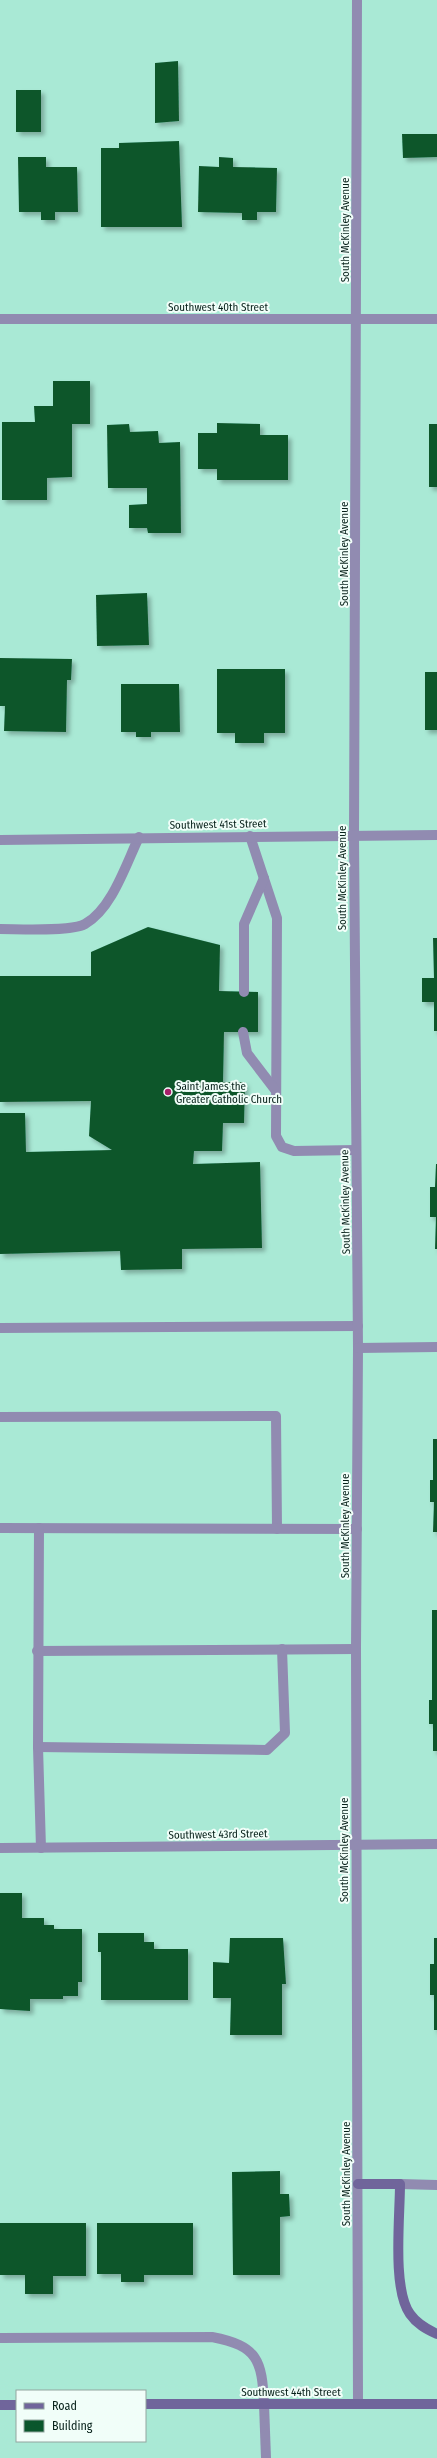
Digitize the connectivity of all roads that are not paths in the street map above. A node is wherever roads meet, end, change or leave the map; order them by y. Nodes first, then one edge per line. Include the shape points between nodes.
1 (357, 0) edge
2 (0, 319) edge
3 (357, 319) junction
4 (437, 319) edge
5 (437, 835) edge
6 (250, 836) junction
7 (354, 836) junction
8 (139, 838) junction
9 (0, 840) edge
10 (264, 878) junction
11 (0, 929) edge
12 (244, 992) dead end
13 (243, 1032) dead end
14 (276, 1091) junction
15 (356, 1150) junction
16 (358, 1326) junction
17 (0, 1328) edge
18 (437, 1347) edge
19 (358, 1348) junction
20 (0, 1417) edge
21 (0, 1528) edge
22 (39, 1528) junction
23 (277, 1529) junction
24 (357, 1529) junction
25 (356, 1648) junction
26 (282, 1649) junction
27 (37, 1651) junction
28 (38, 1747) junction
29 (356, 1844) junction
30 (437, 1844) edge
31 (0, 1848) edge
32 (41, 1848) junction
33 (358, 2184) junction
34 (400, 2184) junction
35 (437, 2185) edge
36 (437, 2334) edge
37 (0, 2338) edge
38 (146, 2404) edge
39 (264, 2404) junction
40 (358, 2404) junction
41 (437, 2404) edge
42 (0, 2405) edge
43 (16, 2405) edge
44 (266, 2458) edge

1 - 3 street, South McKinley Avenue
2 - 3 street, Southwest 40th Street
3 - 4 street, Southwest 40th Street
3 - 7 street, South McKinley Avenue
5 - 7 street, Southwest 41st Street
6 - 7 street, Southwest 41st Street
6 - 8 street, Southwest 41st Street
6 - 10 street
7 - 15 street, South McKinley Avenue
8 - 9 street, Southwest 41st Street
8 - 11 street via 109,901 85,924 71,928
10 - 12 street via 244,924
10 - 14 street via 277,918
13 - 14 street via 247,1052
14 - 15 street via 276,1136 282,1147 294,1151
15 - 16 street, South McKinley Avenue
16 - 17 street
16 - 19 street, South McKinley Avenue
18 - 19 street
19 - 24 street, South McKinley Avenue
20 - 23 street via 276,1416
21 - 22 street
22 - 23 street
22 - 27 street
23 - 24 street
24 - 25 street, South McKinley Avenue
25 - 26 street
25 - 29 street, South McKinley Avenue
26 - 27 street
26 - 28 street via 285,1733 267,1750
27 - 28 street
28 - 32 street
29 - 30 street, Southwest 43rd Street
29 - 32 street, Southwest 43rd Street
29 - 33 street, South McKinley Avenue
31 - 32 street, Southwest 43rd Street
33 - 34 main road
33 - 40 street, South McKinley Avenue
34 - 35 street
34 - 36 main road via 399,2279 402,2298 415,2320
37 - 39 street via 212,2337 235,2341 250,2351 263,2373
38 - 39 main road, Southwest 44th Street
39 - 40 main road, Southwest 44th Street
39 - 44 street
40 - 41 main road, Southwest 44th Street
42 - 43 main road

